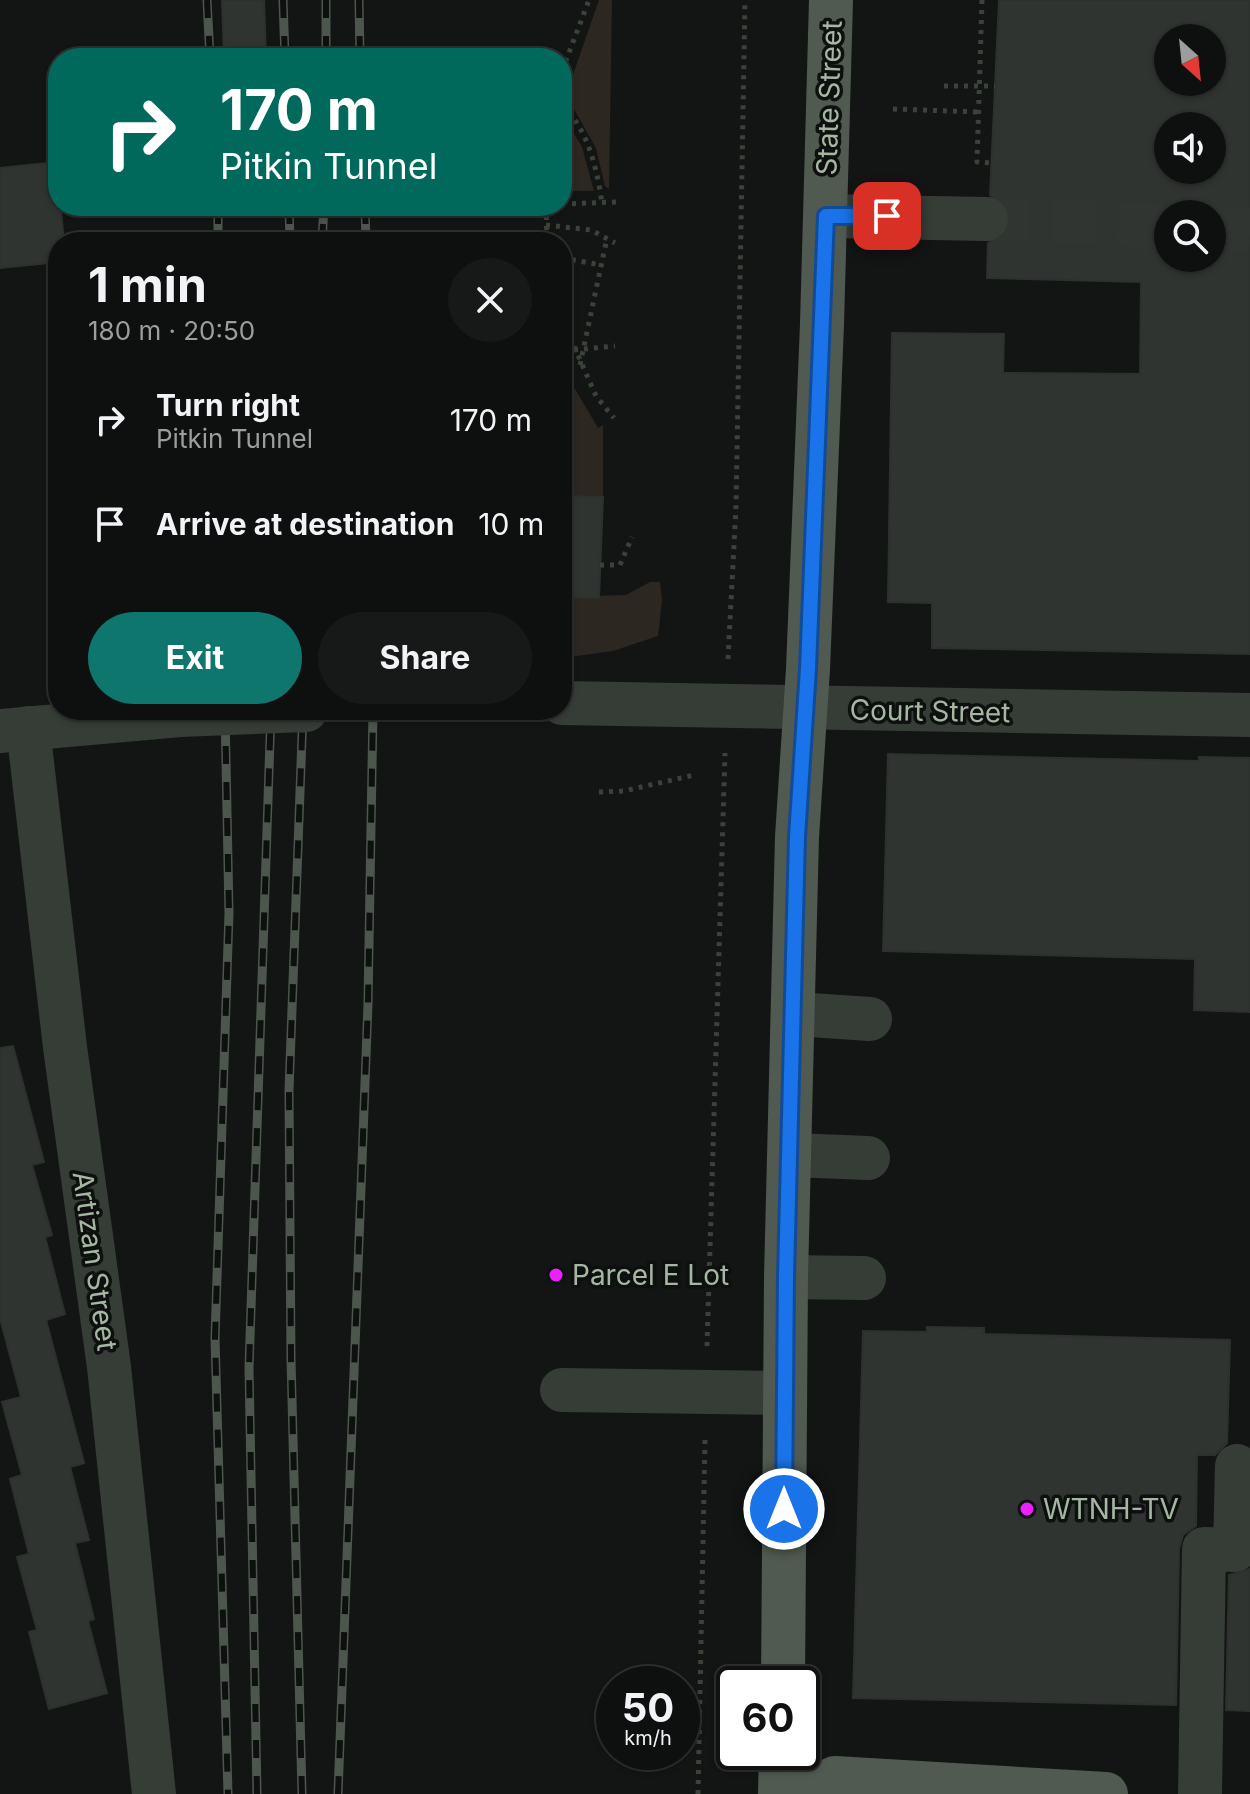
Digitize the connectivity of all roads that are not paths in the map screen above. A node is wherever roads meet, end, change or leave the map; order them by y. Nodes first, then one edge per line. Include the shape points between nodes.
1 (831, 0) edge
2 (826, 216) junction
3 (986, 219) tunnel mouth
4 (572, 703) edge
5 (806, 708) junction
6 (1250, 715) edge
7 (125, 720) edge
8 (14, 730) edge
9 (795, 1014) junction
10 (870, 1019) dead end
11 (792, 1155) junction
12 (868, 1158) dead end
13 (786, 1277) junction
14 (864, 1278) dead end
15 (562, 1390) dead end
16 (785, 1393) junction
17 (1237, 1466) dead end
18 (783, 1666) edge
19 (781, 1770) edge
20 (154, 1794) edge
21 (780, 1794) edge
22 (803, 1794) edge
23 (1106, 1794) edge
24 (1200, 1794) edge

1 - 2 main road, State Street
2 - 3 street
2 - 5 main road, State Street
4 - 5 street, Court Street
5 - 6 street, Court Street
5 - 9 main road, State Street via 797,837
7 - 8 street, bridge
8 - 20 street, Artizan Street via 109,1367
9 - 10 street
9 - 11 main road, State Street
11 - 12 street
11 - 13 main road, State Street
13 - 14 street
13 - 16 main road, State Street
15 - 16 street
16 - 18 main road, State Street
17 - 24 street via 1235,1550 1204,1549
19 - 21 main road
22 - 23 main road via 835,1778

